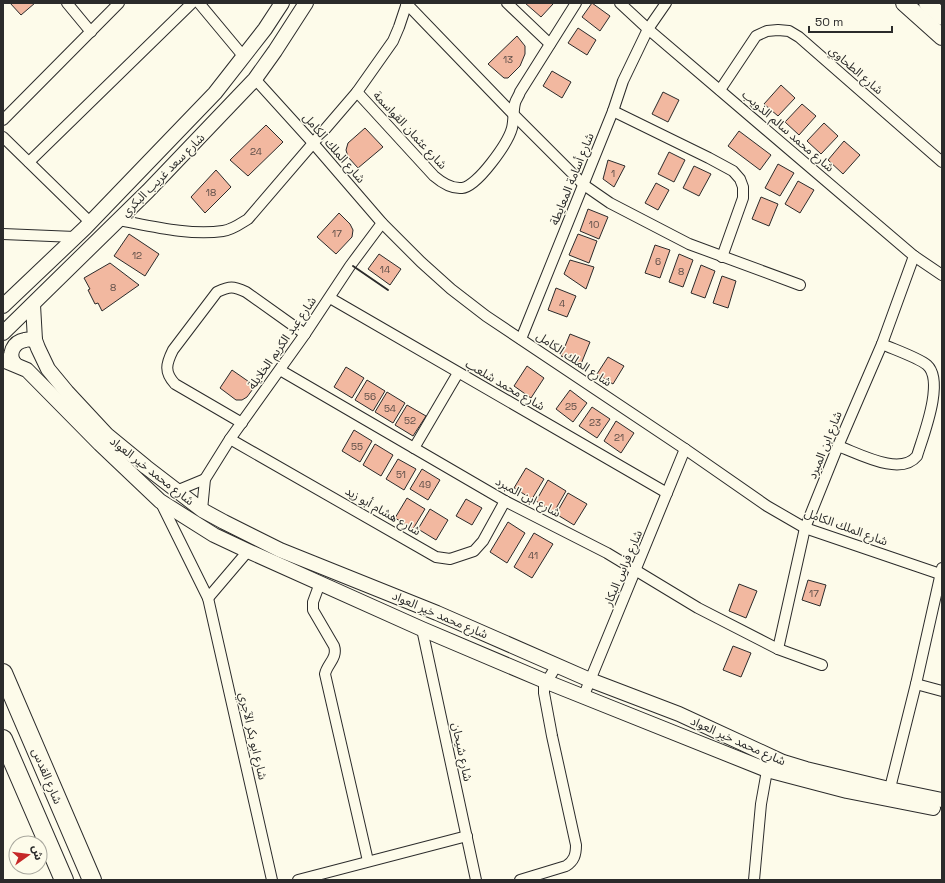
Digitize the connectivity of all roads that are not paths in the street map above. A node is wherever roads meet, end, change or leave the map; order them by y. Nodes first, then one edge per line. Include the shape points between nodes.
1 (67, 3) edge
2 (120, 3) edge
3 (192, 3) edge
4 (199, 3) edge
5 (282, 3) edge
6 (306, 3) edge
7 (406, 3) edge
8 (507, 3) edge
9 (576, 3) edge
10 (620, 3) edge
11 (666, 3) edge
12 (904, 3) edge
13 (927, 3) edge
14 (942, 17) edge
15 (648, 29) junction
16 (91, 32) junction
17 (942, 37) edge
18 (550, 44) junction
19 (244, 57) junction
20 (254, 79) junction
21 (720, 90) junction
22 (356, 92) junction
23 (614, 111) junction
24 (514, 115) junction
25 (3, 120) edge
26 (3, 137) edge
27 (313, 143) junction
28 (29, 162) junction
29 (942, 162) edge
30 (584, 185) junction
31 (118, 220) junction
32 (90, 222) junction
33 (382, 224) junction
34 (3, 234) edge
35 (75, 237) junction
36 (914, 256) junction
37 (722, 257) junction
38 (942, 275) edge
39 (800, 285) dead end
40 (330, 298) junction
41 (33, 305) junction
42 (3, 306) edge
43 (3, 333) edge
44 (305, 334) junction
45 (521, 339) junction
46 (35, 340) junction
47 (882, 344) junction
48 (9, 362) edge
49 (280, 370) junction
50 (458, 373) junction
51 (242, 423) junction
52 (230, 439) junction
53 (838, 446) junction
54 (414, 448) junction
55 (685, 449) junction
56 (205, 479) junction
57 (176, 492) junction
58 (668, 493) junction
59 (505, 501) junction
60 (160, 502) junction
61 (202, 510) junction
62 (805, 528) junction
63 (248, 551) junction
64 (636, 571) junction
65 (941, 571) edge
66 (320, 583) junction
67 (208, 598) junction
68 (422, 629) junction
69 (778, 649) junction
70 (557, 665) junction
71 (822, 665) dead end
72 (3, 673) edge
73 (590, 680) junction
74 (548, 682) junction
75 (916, 684) junction
76 (942, 691) edge
77 (584, 695) junction
78 (3, 739) edge
79 (769, 763) junction
80 (888, 794) junction
81 (942, 800) edge
82 (942, 810) edge
83 (466, 836) junction
84 (368, 861) junction
85 (64, 880) edge
86 (92, 880) edge
87 (272, 880) edge
88 (298, 880) edge
89 (476, 880) edge
90 (520, 880) edge
91 (754, 880) edge

1 - 16 street
2 - 16 street
3 - 28 street
4 - 19 street
5 - 19 street, شارع سعد غريب البكري
6 - 20 street, شارع سعد غريب البكري
7 - 22 street via 392,41
7 - 24 street
8 - 18 street
9 - 18 street, شارع عثمان القواسمة
10 - 15 street, شارع محمد سالم الذويب
11 - 15 street, شارع أسامة المعايطة
12 - 17 main road
13 - 14 main road
15 - 21 street, شارع محمد سالم الذويب
15 - 23 street, شارع أسامة المعايطة via 623,81
16 - 25 street
18 - 24 street, شارع عثمان القواسمة via 520,92 515,103
19 - 32 street, شارع سعد غريب البكري via 196,114
20 - 27 street, شارع الملك الكامل
20 - 31 street, شارع سعد غريب البكري
21 - 29 street, شارع الطحاوي via 756,36 767,31 789,31
21 - 36 street, شارع محمد سالم الذويب
22 - 24 street, شارع عثمان القواسمة via 434,176 454,187 461,188 475,182 487,168 511,129
22 - 27 street
23 - 30 street, شارع أسامة المعايطة
23 - 37 street via 709,158 733,171 740,179 743,198
24 - 30 street
26 - 28 street
27 - 31 street via 248,219 236,227 224,231 200,232
27 - 33 street, شارع الملك الكامل
28 - 32 street
30 - 37 street via 650,225
30 - 45 street, شارع أسامة المعايطة
31 - 41 street, شارع سعد غريب البكري
32 - 35 street, شارع سعد غريب البكري
33 - 40 street, شارع عبد الكريم الخلايلة via 350,266
33 - 45 street, شارع الملك الكامل via 451,289
34 - 35 street
35 - 42 street, شارع سعد غريب البكري
36 - 38 street, شارع محمد سالم الذويب
36 - 47 street, شارع ابن المبرد
37 - 39 street
40 - 44 street, شارع عبد الكريم الخلايلة
40 - 50 street, شارع محمد شلعب
41 - 43 street, شارع سعد غريب البكري
41 - 46 street, شارع محمد خير العواد
44 - 49 street, شارع عبد الكريم الخلايلة
44 - 51 street via 246,292 236,287 227,288 217,292 173,350 167,371 175,384
45 - 55 street, شارع الملك الكامل
46 - 48 street via 25,340 15,346 12,360
46 - 57 street, شارع محمد خير العواد via 48,369 107,435
47 - 53 street, شارع ابن المبرد
47 - 53 street via 925,363 932,371 935,393 917,456 908,463 891,464
48 - 60 street, شارع محمد خير العواد via 27,370
49 - 51 street, شارع عبد الكريم الخلايلة
49 - 54 street, شارع ابن المبرد
50 - 54 street
50 - 58 street, شارع محمد شلعب
51 - 52 street, شارع عبد الكريم الخلايلة
52 - 56 street, شارع عبد الكريم الخلايلة
52 - 59 street, شارع هشام أبو زيد via 436,556 450,559 474,551 484,541
53 - 62 street, شارع ابن المبرد
54 - 59 street, شارع ابن المبرد
55 - 58 street, شارع فراس البكار
55 - 62 street, شارع الملك الكامل via 767,506
56 - 57 street
56 - 61 street, شارع عبد الكريم الخلايلة
57 - 61 street, شارع محمد خير العواد
58 - 64 street, شارع فراس البكار
59 - 64 street, شارع ابن المبرد via 607,553
60 - 63 street, شارع محمد خير العواد via 214,535
60 - 67 street, شارع ابو بكر الآجري
61 - 70 street, شارع محمد خير العواد via 280,550 389,593
62 - 65 street, شارع الملك الكامل
62 - 69 street, شارع ابن المبرد
63 - 66 street, شارع محمد خير العواد
63 - 67 street
64 - 69 street, شارع ابن المبرد via 698,608
64 - 73 street, شارع فراس البكار
65 - 75 street
66 - 68 street, شارع محمد خير العواد
66 - 84 street via 313,602 313,610 335,650 325,674
67 - 87 street, شارع ابو بكر الآجري
68 - 74 street, شارع محمد خير العواد
68 - 83 street, شارع شيحان
69 - 71 street, شارع ابن المبرد
70 - 73 street, شارع محمد خير العواد
70 - 74 street
72 - 86 highway, شارع القدس
73 - 77 street, شارع فراس البكار
73 - 79 street, شارع محمد خير العواد via 679,714
74 - 77 street, شارع محمد خير العواد
74 - 90 street via 544,686 546,708 576,855 566,866
75 - 76 street
75 - 80 street
77 - 79 street, شارع محمد خير العواد
78 - 85 highway
79 - 80 street, شارع محمد خير العواد via 847,791
79 - 91 street via 761,804
80 - 81 street, شارع محمد خير العواد
80 - 82 street, شارع محمد خير العواد
83 - 84 street
83 - 89 street, شارع شيحان
84 - 88 street

